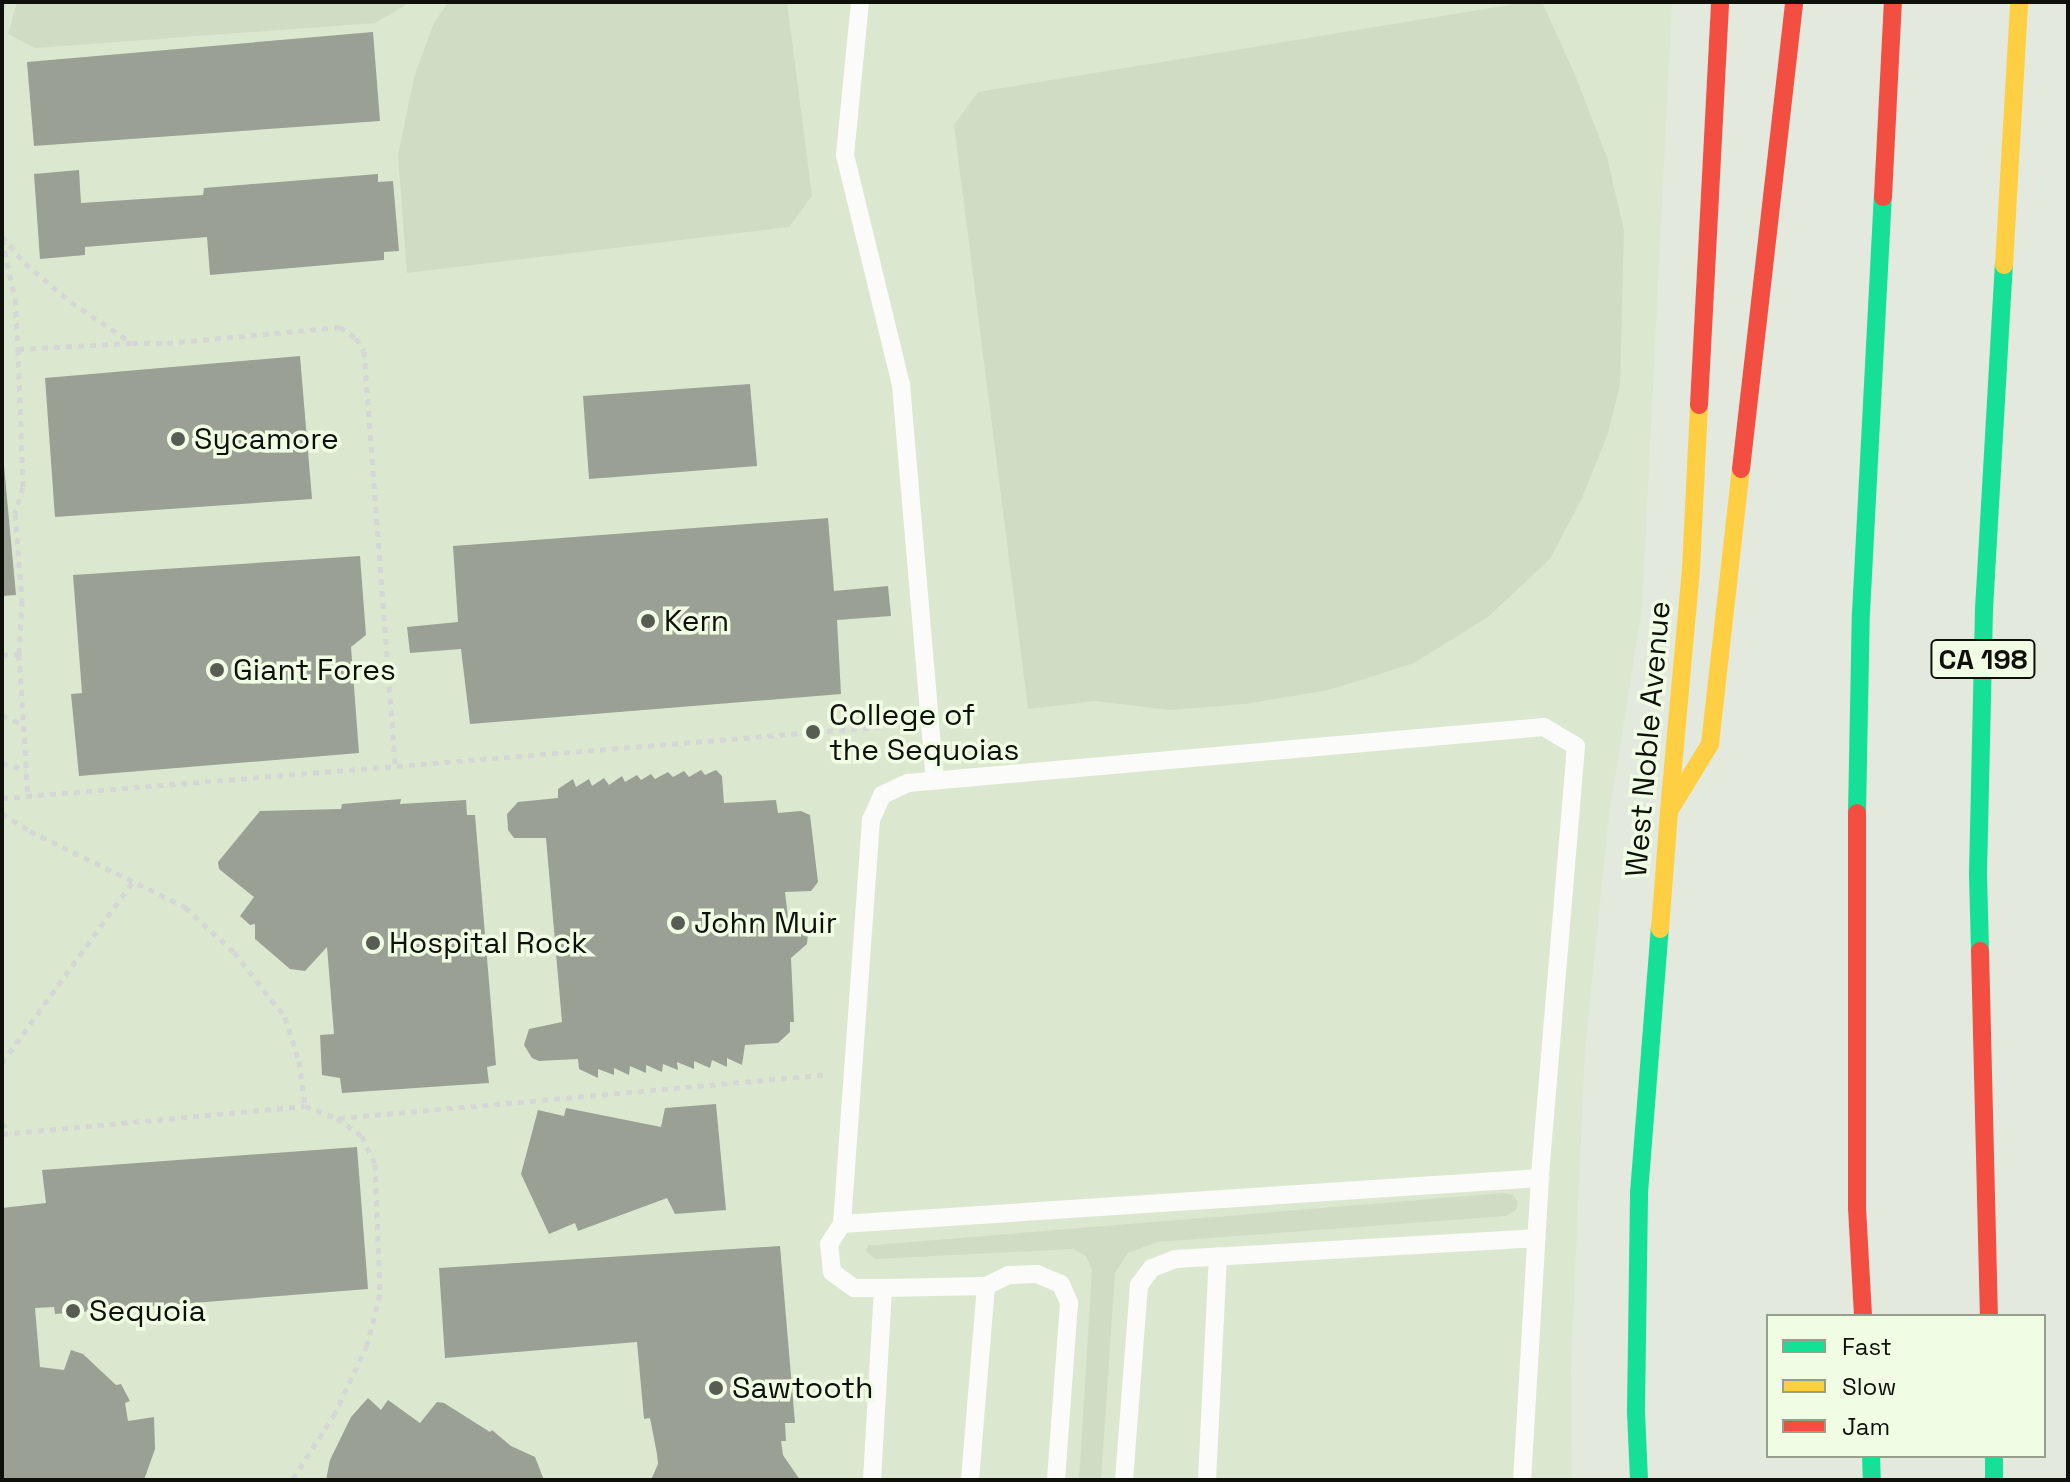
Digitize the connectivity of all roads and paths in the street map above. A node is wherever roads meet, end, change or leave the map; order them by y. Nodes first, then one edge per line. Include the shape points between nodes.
1 (4, 2) edge
2 (860, 2) edge
3 (1720, 2) edge
4 (1794, 2) edge
5 (1893, 2) edge
6 (2019, 2) edge
7 (2, 8) edge
8 (2, 237) edge
9 (132, 343) junction
10 (18, 349) junction
11 (19, 654) junction
12 (2, 655) edge
13 (2, 715) edge
14 (930, 723) junction
15 (23, 725) junction
16 (2, 763) edge
17 (395, 766) junction
18 (26, 770) junction
19 (935, 781) junction
20 (28, 796) junction
21 (2, 798) edge
22 (1669, 811) junction
23 (2, 813) edge
24 (134, 880) junction
25 (2, 1063) edge
26 (852, 1072) junction
27 (305, 1106) junction
28 (337, 1118) junction
29 (2, 1123) edge
30 (12, 1133) junction
31 (2, 1134) edge
32 (1540, 1178) junction
33 (842, 1224) junction
34 (1536, 1238) junction
35 (1218, 1256) junction
36 (986, 1286) junction
37 (883, 1288) junction
38 (1863, 1314) edge
39 (1989, 1314) edge
40 (1871, 1458) edge
41 (1994, 1458) edge
42 (292, 1480) edge
43 (872, 1480) edge
44 (970, 1480) edge
45 (1056, 1480) edge
46 (1124, 1480) edge
47 (1207, 1480) edge
48 (1522, 1480) edge
49 (1639, 1480) edge
50 (1872, 1480) edge
51 (1994, 1480) edge

1 - 7 path
2 - 14 lane via 845,155 901,385
3 - 22 main road, West Noble Avenue via 1691,569
4 - 22 main road via 1710,744
5 - 38 main road via 1861,628 1857,1208
6 - 39 main road, CA 198 via 1984,609 1978,874
8 - 9 path via 71,302
8 - 10 path via 15,299
9 - 10 path
9 - 17 path via 340,327 356,338 364,351
10 - 11 path via 23,487 15,514 22,600
11 - 12 path
11 - 15 path
13 - 15 path
14 - 17 path
14 - 19 lane
15 - 18 path
16 - 18 path
17 - 20 path
18 - 20 path
19 - 26 lane via 908,783 882,795 871,820
19 - 32 lane via 1544,727 1576,746
20 - 21 path
22 - 49 main road, West Noble Avenue via 1639,1193
23 - 24 path
24 - 25 path
24 - 27 path via 185,907 234,952 285,1017 299,1061
26 - 28 path
26 - 33 lane
27 - 28 path
27 - 30 path
28 - 42 path via 362,1136 375,1164 380,1294 367,1345 335,1413
29 - 30 path
30 - 31 path
32 - 33 lane
32 - 34 lane
33 - 37 lane via 829,1244 832,1272 854,1288
34 - 35 lane
34 - 48 lane
35 - 46 lane via 1175,1259 1152,1268 1139,1285
35 - 47 lane
36 - 37 lane
36 - 44 lane
36 - 45 lane via 1009,1275 1037,1274 1061,1284 1069,1303
37 - 43 lane
40 - 50 main road
41 - 51 main road

